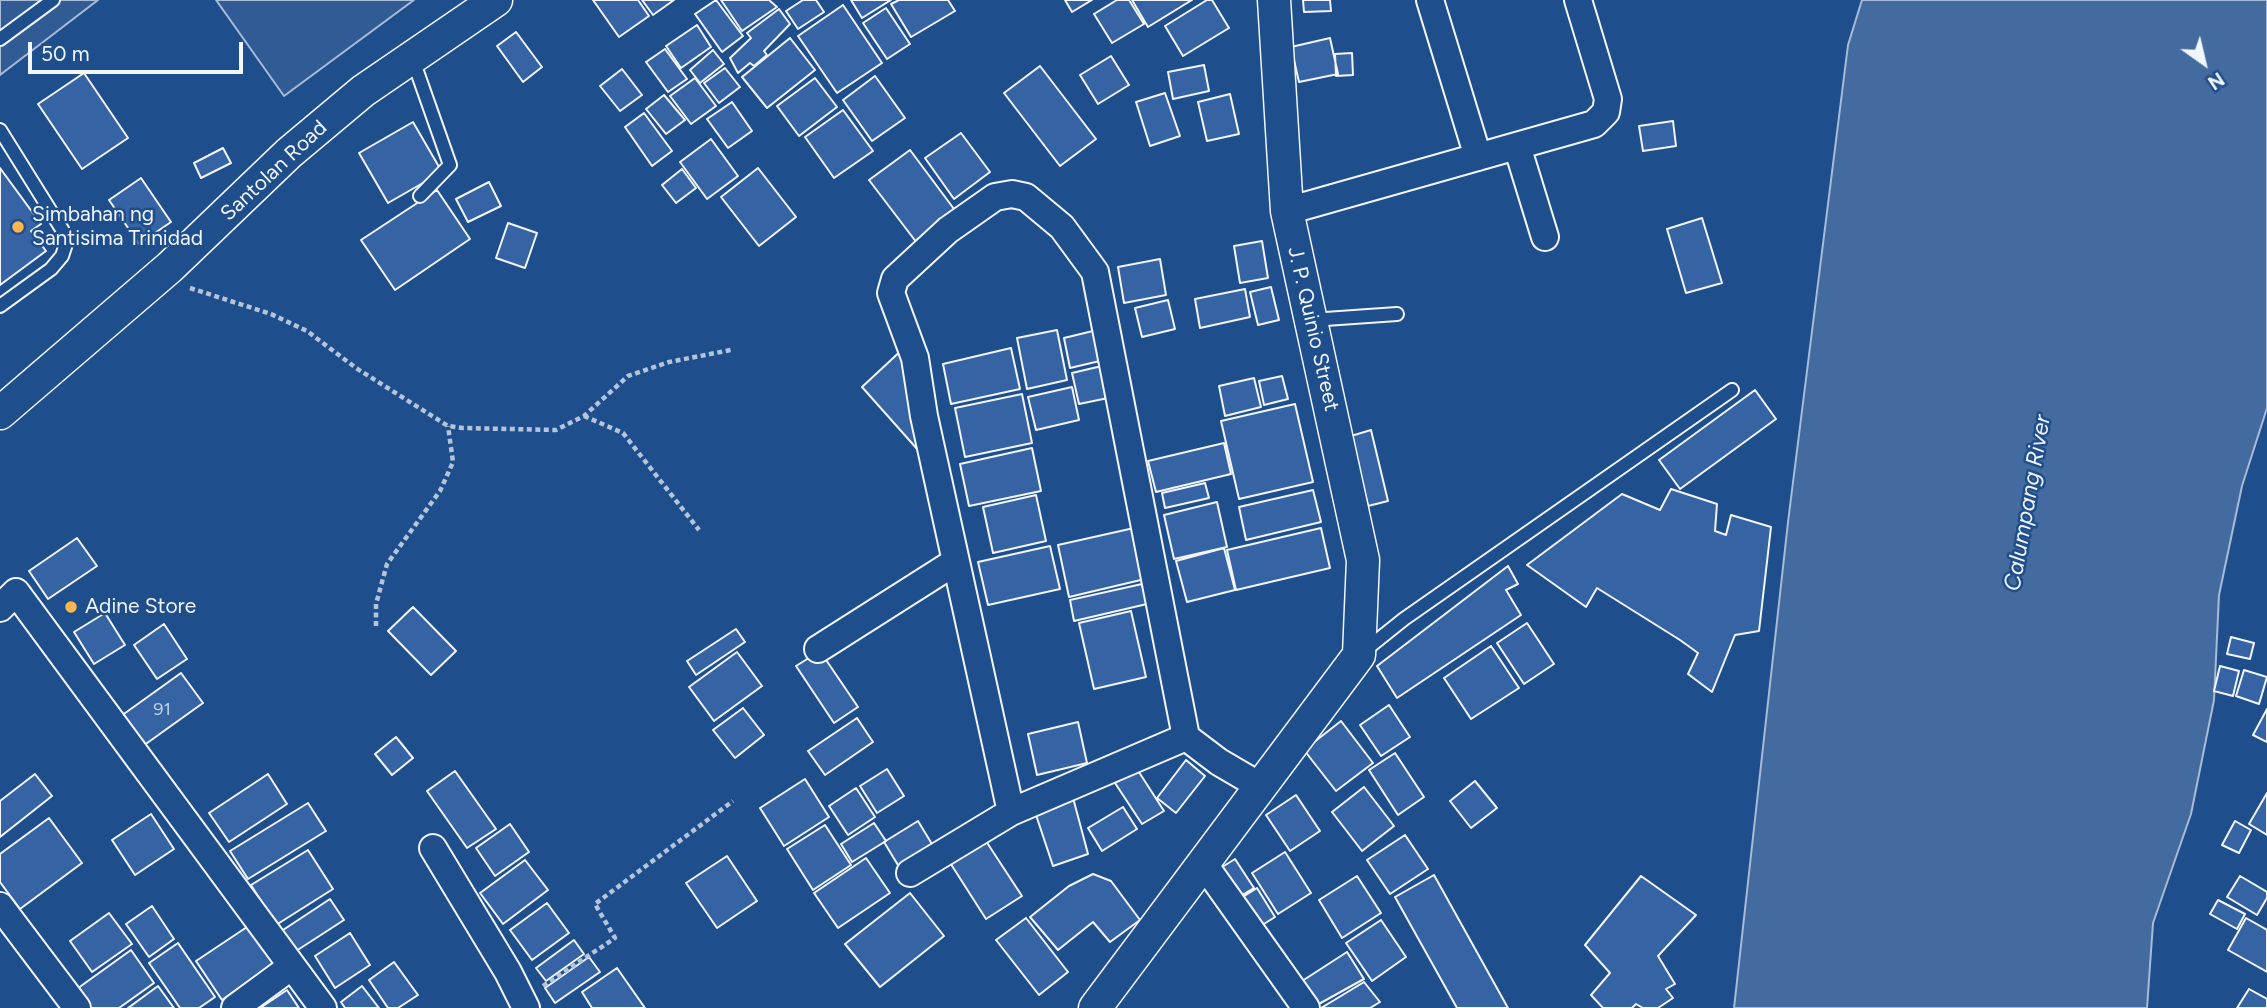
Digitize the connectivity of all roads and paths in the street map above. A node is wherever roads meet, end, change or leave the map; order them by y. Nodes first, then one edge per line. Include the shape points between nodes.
1 (53, 0) edge
2 (496, 0) edge
3 (1274, 0) edge
4 (1430, 0) edge
5 (1578, 0) edge
6 (0, 39) edge
7 (412, 56) junction
8 (0, 130) edge
9 (1517, 146) junction
10 (1478, 157) junction
11 (420, 196) dead end
12 (1287, 211) junction
13 (1545, 237) dead end
14 (170, 267) junction
15 (0, 306) edge
16 (1397, 314) dead end
17 (1310, 320) junction
18 (731, 351) dead end
19 (1732, 390) dead end
20 (0, 413) edge
21 (584, 416) junction
22 (448, 426) junction
23 (699, 530) dead end
24 (955, 562) junction
25 (0, 608) edge
26 (376, 626) dead end
27 (818, 649) dead end
28 (1359, 655) junction
29 (1186, 737) junction
30 (1260, 786) junction
31 (733, 801) dead end
32 (1011, 812) junction
33 (433, 848) dead end
34 (1203, 863) junction
35 (910, 873) dead end
36 (0, 906) edge
37 (292, 966) junction
38 (524, 1004) edge
39 (77, 1008) edge
40 (235, 1008) edge
41 (323, 1008) edge
42 (1095, 1008) edge
43 (1306, 1008) edge

1 - 6 lane
2 - 7 street, Santolan Road
3 - 12 street, J. P. Quinio Street
4 - 10 street
5 - 9 street via 1608,99 1606,112 1594,124
7 - 11 lane via 450,165
7 - 14 street, Santolan Road via 289,153
8 - 15 lane via 63,231 66,244 51,269
9 - 10 street
9 - 13 street
10 - 12 street
12 - 17 street, J. P. Quinio Street
14 - 20 street, Santolan Road
14 - 22 path via 191,289 271,314 307,331
16 - 17 lane
17 - 28 street, J. P. Quinio Street via 1363,560
18 - 21 path via 669,362 628,376
19 - 28 lane via 1404,618
21 - 22 path via 556,430
21 - 23 path via 623,433
22 - 26 path via 453,462 440,491 387,564 376,604
24 - 27 street
24 - 29 street via 915,358 892,285 948,230 995,197 1012,194 1026,197 1062,227 1095,272
24 - 32 street
25 - 37 street via 16,592
28 - 30 street
29 - 30 street
29 - 32 street
30 - 34 street
31 - 38 path via 595,904 615,938
32 - 35 street
33 - 38 street
34 - 42 street
34 - 43 street
36 - 39 street
37 - 40 street
37 - 41 street

